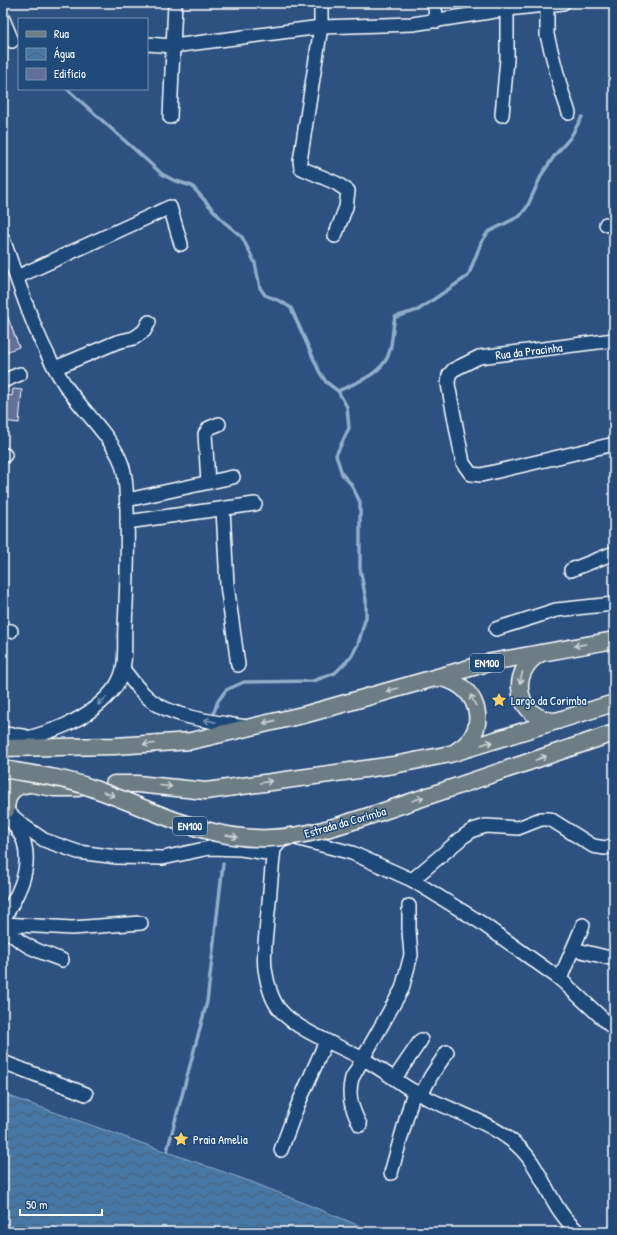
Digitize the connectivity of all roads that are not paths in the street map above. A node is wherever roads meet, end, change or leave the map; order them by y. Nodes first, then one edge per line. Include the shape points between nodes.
1 (175, 3) edge
2 (321, 3) edge
3 (434, 3) edge
4 (563, 3) edge
5 (547, 4) junction
6 (507, 6) edge
7 (3, 18) edge
8 (437, 21) junction
9 (321, 27) junction
10 (12, 41) edge
11 (148, 44) edge
12 (173, 46) junction
13 (569, 113) dead end
14 (502, 115) dead end
15 (170, 117) dead end
16 (335, 236) dead end
17 (3, 239) edge
18 (181, 244) dead end
19 (17, 277) junction
20 (149, 322) dead end
21 (614, 340) edge
22 (55, 368) junction
23 (20, 374) dead end
24 (3, 382) edge
25 (220, 424) dead end
26 (614, 444) edge
27 (233, 477) dead end
28 (208, 482) junction
29 (126, 500) junction
30 (255, 504) dead end
31 (223, 509) junction
32 (127, 522) junction
33 (614, 553) edge
34 (571, 570) dead end
35 (614, 604) edge
36 (496, 629) dead end
37 (614, 640) edge
38 (546, 651) junction
39 (238, 665) dead end
40 (123, 669) junction
41 (429, 679) junction
42 (614, 703) edge
43 (565, 719) junction
44 (249, 727) junction
45 (614, 733) edge
46 (3, 734) edge
47 (34, 737) junction
48 (3, 744) edge
49 (115, 746) junction
50 (3, 748) edge
51 (450, 754) junction
52 (3, 768) edge
53 (3, 779) edge
54 (31, 784) junction
55 (114, 784) dead end
56 (78, 788) dead end
57 (4, 809) edge
58 (614, 845) edge
59 (273, 854) junction
60 (412, 880) junction
61 (409, 906) dead end
62 (3, 920) edge
63 (141, 923) dead end
64 (3, 925) edge
65 (583, 925) dead end
66 (572, 949) junction
67 (614, 959) edge
68 (62, 960) dead end
69 (560, 979) junction
70 (614, 1028) edge
71 (421, 1040) dead end
72 (326, 1041) junction
73 (447, 1052) dead end
74 (363, 1058) junction
75 (3, 1062) edge
76 (395, 1078) junction
77 (418, 1093) junction
78 (86, 1094) dead end
79 (360, 1124) dead end
80 (282, 1150) dead end
81 (391, 1173) dead end
82 (579, 1232) edge

1 - 12 street
2 - 9 street
3 - 8 street
4 - 5 street
5 - 6 street
5 - 13 street via 547,35
6 - 8 street
6 - 14 street via 507,59
7 - 10 street
8 - 9 street
9 - 12 street
9 - 16 street via 311,99 303,132 300,166 348,191 346,207
11 - 12 street
12 - 15 street
17 - 19 street
18 - 19 street via 170,207
19 - 22 street via 40,338
20 - 22 street via 144,331 134,338 117,342
21 - 26 street, Rua da Pracinha via 479,357 449,375 448,384 463,463 471,474 481,476
22 - 29 street via 121,461 126,479
23 - 24 street
25 - 28 street via 209,428 205,434
27 - 28 street
28 - 29 street
29 - 32 street
30 - 31 street
31 - 32 street
31 - 39 street via 227,585
32 - 40 street
33 - 34 street
35 - 36 street via 556,610
37 -> 38 main road, EN100
38 - 41 main road, EN100 via 491,662
38 -> 43 main road via 531,659 524,669 520,680 521,695 527,708 536,715 547,720
44 -> 40 street via 199,718 158,705 145,696
40 -> 47 street via 116,685 88,713 67,725
41 -> 44 main road, EN100 via 307,714
51 -> 41 main road via 461,748 473,734 477,722 476,706 469,693 459,684 442,678
42 - 43 main road
51 -> 43 main road
44 -> 49 main road, EN100 via 191,740
52 -> 45 main road, Estrada da Corimba / EN100, bridge via 77,783 187,825 240,837 268,838 298,836 326,830
46 - 47 street
47 - 48 street
47 - 49 street
49 - 50 main road, EN100
55 -> 51 main road via 206,791 387,766
53 - 54 main road
54 - 56 main road via 54,788
54 - 57 main road via 21,785 12,790
57 - 59 street via 44,840 78,852 118,857 163,858 217,848
57 - 62 street via 23,840 27,859 17,897
58 - 60 street via 605,848 593,846 550,820 541,819 518,828 486,826 464,836
59 - 60 street via 277,844 292,838 352,853
59 - 72 street via 265,950 265,969 270,989 280,1010 289,1019
60 - 69 street via 480,922
61 - 74 street via 411,955 407,973 402,989
63 - 64 street via 72,928
64 - 68 street via 25,946
65 - 66 street
66 - 67 street
66 - 69 street
69 - 70 street
71 - 76 street
72 - 74 street
72 - 80 street via 297,1107
73 - 77 street
74 - 76 street
74 - 79 street via 352,1078 349,1096 352,1110
75 - 78 street
76 - 77 street
77 - 81 street
77 - 82 street via 495,1130 512,1141 530,1157 555,1205

